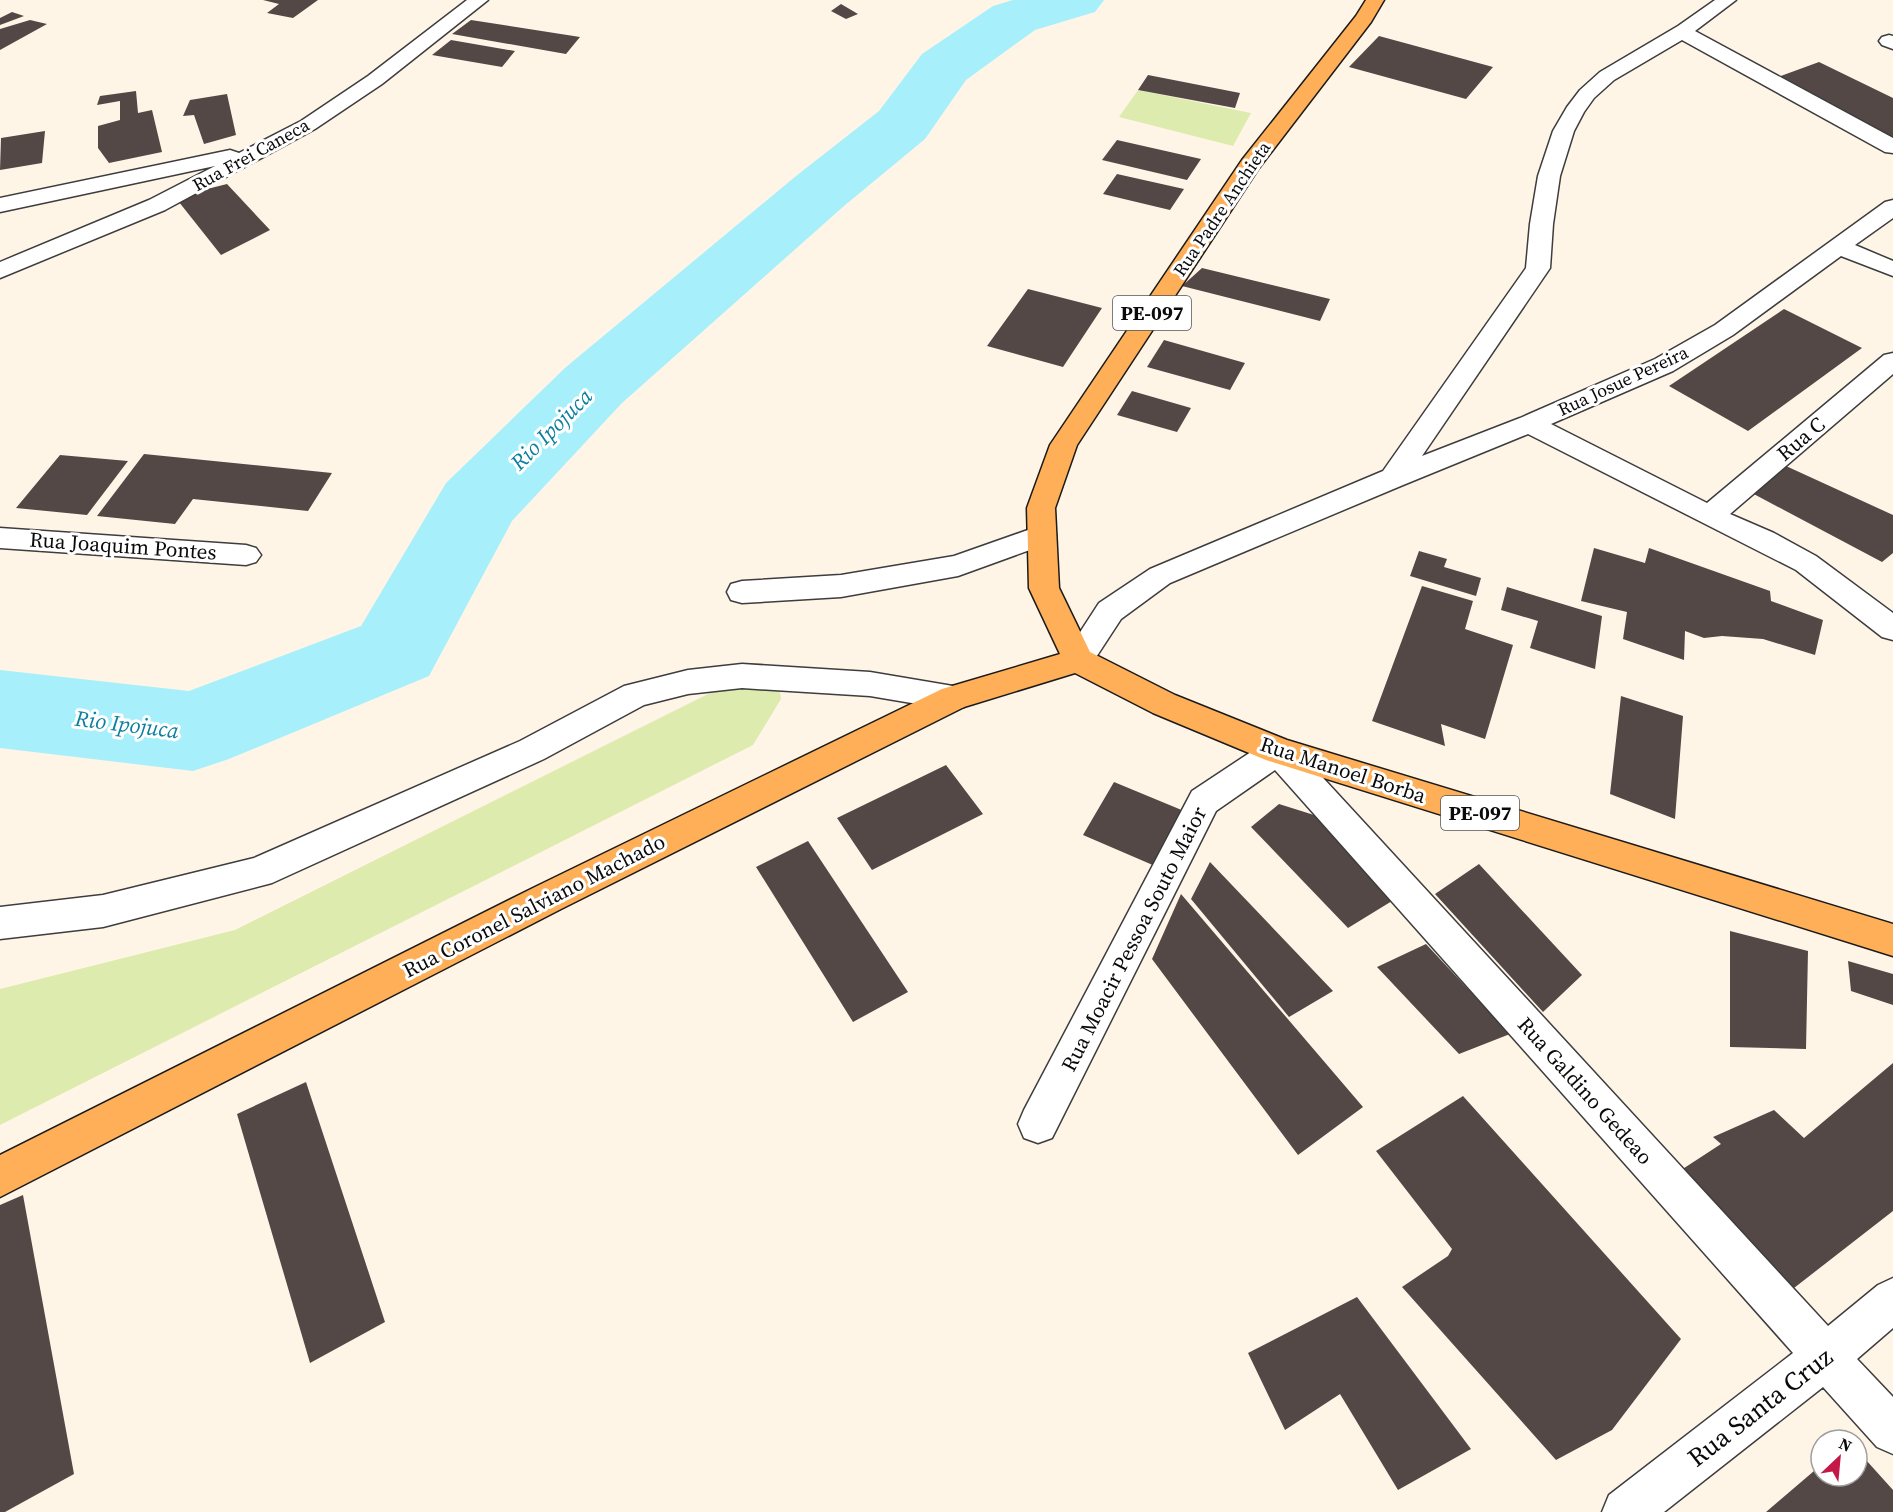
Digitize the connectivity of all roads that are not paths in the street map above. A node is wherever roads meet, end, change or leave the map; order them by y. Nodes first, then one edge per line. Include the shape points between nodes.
1 (479, 0) edge
2 (1375, 0) edge
3 (1727, 0) edge
4 (1682, 32) junction
5 (266, 147) junction
6 (1893, 147) edge
7 (0, 205) edge
8 (1893, 207) edge
9 (1837, 246) junction
10 (1893, 269) edge
11 (0, 271) edge
12 (1893, 361) edge
13 (1529, 424) junction
14 (1393, 478) junction
15 (1709, 516) junction
16 (1042, 535) junction
17 (0, 538) edge
18 (246, 555) dead end
19 (742, 591) dead end
20 (1893, 629) edge
21 (1078, 660) junction
22 (953, 698) junction
23 (1278, 751) junction
24 (0, 923) edge
25 (1893, 940) edge
26 (1038, 1124) dead end
27 (0, 1177) edge
28 (1893, 1300) edge
29 (1825, 1357) junction
30 (1893, 1431) edge
31 (1626, 1512) edge

1 - 5 street, Rua Frei Caneca via 375,80 308,125
2 - 16 main road, Rua Padre Anchieta / PE-097 via 1250,165 1064,445 1041,508
3 - 4 street
4 - 6 street
4 - 14 street via 1611,73 1586,95 1568,121 1552,163 1538,268
5 - 7 street
5 - 11 street, Rua Frei Caneca via 157,205
8 - 9 street, Rua Josue Pereira
9 - 10 street
9 - 13 street, Rua Josue Pereira via 1724,330 1664,365
12 - 15 street, Rua C
13 - 14 street, Rua Josue Pereira
13 - 15 street
14 - 21 street, Rua Josue Pereira via 1160,576 1110,611
15 - 20 street via 1806,563
16 - 19 street via 958,566 841,586
16 - 21 main road, Rua Padre Anchieta / PE-097 via 1044,588
17 - 18 street, Rua Joaquim Pontes
21 - 22 main road, Rua Coronel Salviano Machado
21 - 23 main road, Rua Manoel Borba / PE-097 via 1164,704
22 - 24 street via 870,684 742,676 688,682 635,695 532,750 260,872 104,910
22 - 27 main road, Rua Coronel Salviano Machado via 548,898
23 - 25 main road, Rua Manoel Borba / PE-097
23 - 26 street, Rua Moacir Pessoa Souto Maior via 1204,801
23 - 29 street, Rua Galdino Gedeao
28 - 29 street, Rua Santa Cruz
29 - 30 street, Rua Galdino Gedeao
29 - 31 street, Rua Santa Cruz

